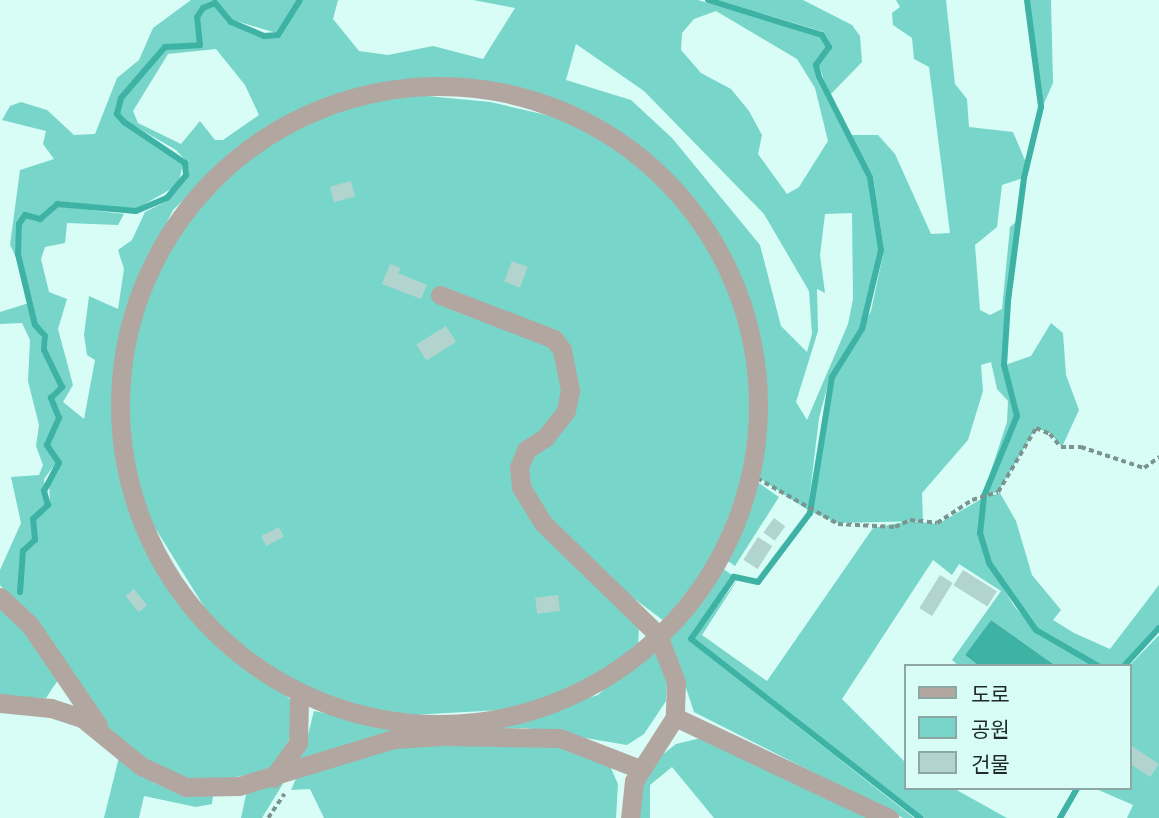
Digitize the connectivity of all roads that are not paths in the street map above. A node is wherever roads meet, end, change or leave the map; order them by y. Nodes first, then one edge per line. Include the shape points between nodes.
1 (440, 295) dead end
2 (0, 597) edge
3 (658, 635) junction
4 (299, 699) junction
5 (0, 703) edge
6 (675, 717) junction
7 (100, 729) junction
8 (640, 769) junction
9 (273, 778) junction
10 (630, 818) edge
11 (889, 818) edge

1 - 3 street via 554,339 562,350 570,390 566,411 546,437 526,450 519,467 521,487 543,523
2 - 7 street via 30,625
3 - 4 street via 598,692 537,710 376,719
3 - 4 street via 705,573 743,511 750,474 751,315 729,257 650,160 604,126 491,99 405,92 346,98 317,110 213,175 175,211 138,285 118,390 128,470 150,524 206,614 260,674
3 - 6 street via 676,682
4 - 9 street via 298,743
5 - 7 street via 51,708
6 - 8 street
6 - 11 street
7 - 9 street via 141,766 186,787
8 - 9 street via 560,738 454,736 394,739
8 - 10 street via 629,799

